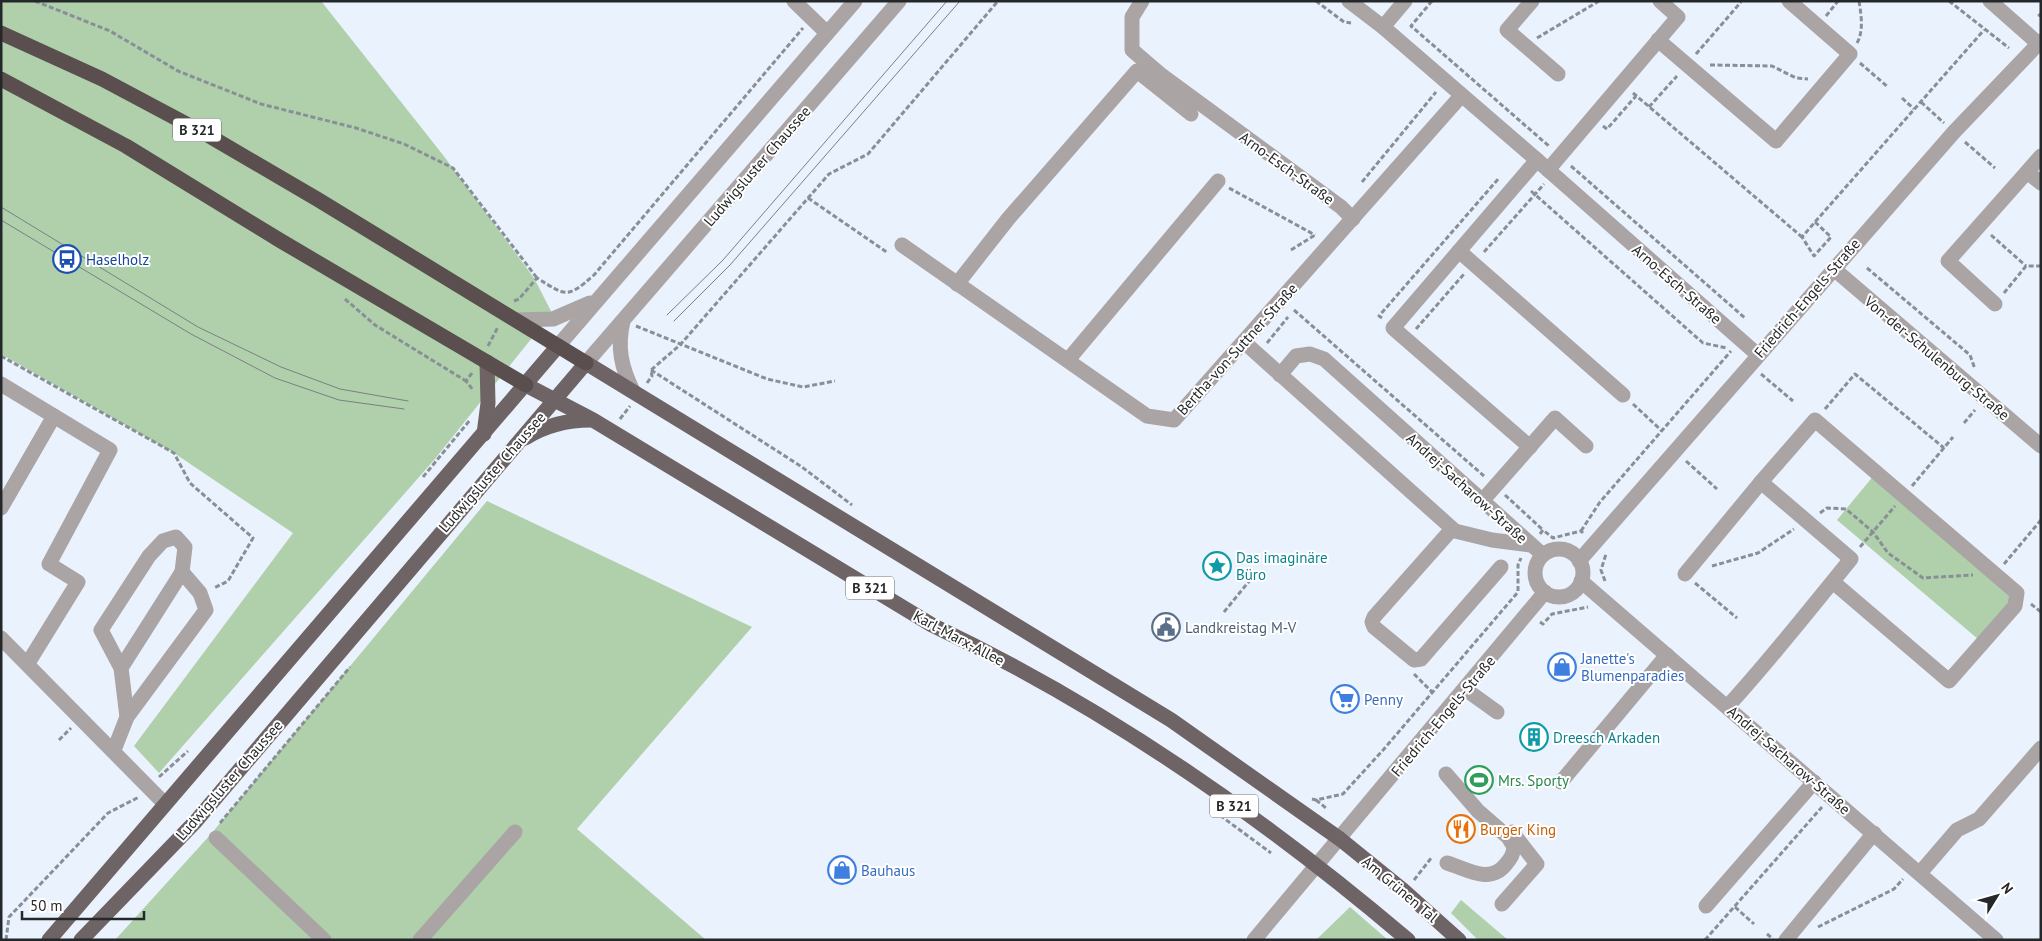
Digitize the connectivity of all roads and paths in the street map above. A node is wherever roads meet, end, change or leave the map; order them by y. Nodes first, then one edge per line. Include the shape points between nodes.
1 (35, 1) edge
2 (794, 1) edge
3 (854, 1) edge
4 (899, 1) edge
5 (1142, 1) edge
6 (1349, 1) edge
7 (1405, 1) edge
8 (1532, 1) edge
9 (1598, 1) edge
10 (1660, 1) edge
11 (1789, 1) edge
12 (1859, 1) edge
13 (1949, 1) edge
14 (1990, 1) edge
15 (1383, 27) junction
16 (1984, 30) junction
17 (827, 33) junction
18 (1, 34) edge
19 (1658, 40) junction
20 (2040, 44) edge
21 (1525, 46) junction
22 (2009, 48) dead end
23 (1850, 54) junction
24 (1686, 64) junction
25 (1558, 74) dead end
26 (1, 79) edge
27 (1445, 82) junction
28 (1826, 82) junction
29 (1621, 84) junction
30 (1888, 87) dead end
31 (1461, 96) junction
32 (1902, 98) dead end
33 (1914, 109) junction
34 (1191, 114) dead end
35 (2041, 156) edge
36 (1543, 165) junction
37 (2027, 172) junction
38 (1218, 181) joint
39 (1519, 181) junction
40 (2041, 184) edge
41 (1359, 185) dead end
42 (808, 198) dead end
43 (1353, 218) junction
44 (1815, 222) junction
45 (1980, 224) junction
46 (1322, 228) dead end
47 (1315, 236) junction
48 (1802, 237) junction
49 (1290, 250) dead end
50 (899, 251) joint
51 (1458, 251) junction
52 (2026, 266) junction
53 (2041, 266) edge
54 (1834, 268) junction
55 (537, 278) dead end
56 (957, 284) junction
57 (598, 299) junction
58 (1996, 304) joint
59 (516, 320) junction
60 (623, 320) junction
61 (1244, 342) junction
62 (680, 345) dead end
63 (558, 346) junction
64 (1, 356) edge
65 (1754, 359) junction
66 (1068, 360) junction
67 (487, 362) junction
68 (586, 363) junction
69 (651, 370) dead end
70 (1280, 375) junction
71 (835, 381) dead end
72 (1, 384) edge
73 (526, 385) junction
74 (633, 391) junction
75 (1623, 395) joint
76 (555, 399) junction
77 (1793, 401) dead end
78 (54, 416) junction
79 (593, 420) junction
80 (1815, 420) junction
81 (1662, 431) junction
82 (484, 434) junction
83 (517, 442) junction
84 (1586, 446) dead end
85 (2041, 446) edge
86 (1530, 447) junction
87 (1944, 448) dead end
88 (1761, 482) junction
89 (1483, 500) junction
90 (854, 506) dead end
91 (1, 508) edge
92 (1452, 529) junction
93 (1581, 531) junction
94 (1596, 542) junction
95 (1531, 545) junction
96 (1543, 555) junction
97 (1579, 561) junction
98 (1501, 567) dead end
99 (182, 572) junction
100 (1256, 574) dead end
101 (1685, 574) dead end
102 (228, 580) dead end
103 (1581, 581) junction
104 (1832, 582) junction
105 (1545, 592) junction
106 (1598, 597) junction
107 (1514, 598) junction
108 (1529, 611) junction
109 (1224, 612) dead end
110 (1, 638) edge
111 (1666, 655) junction
112 (1414, 660) junction
113 (28, 663) junction
114 (122, 668) junction
115 (1465, 688) junction
116 (1432, 693) junction
117 (1728, 706) junction
118 (1497, 712) dead end
119 (128, 717) junction
120 (2041, 748) edge
121 (114, 750) junction
122 (154, 771) dead end
123 (1446, 774) dead end
124 (161, 776) dead end
125 (1561, 782) dead end
126 (1814, 782) junction
127 (1831, 796) junction
128 (140, 797) dead end
129 (1309, 798) dead end
130 (165, 804) junction
131 (1482, 805) dead end
132 (515, 832) dead end
133 (1874, 833) junction
134 (216, 838) dead end
135 (1340, 839) junction
136 (1435, 853) dead end
137 (1447, 863) dead end
138 (1317, 866) junction
139 (1920, 873) junction
140 (1412, 882) dead end
141 (1894, 889) dead end
142 (1502, 904) dead end
143 (1706, 906) dead end
144 (1734, 906) junction
145 (1754, 924) dead end
146 (1810, 931) dead end
147 (6, 940) edge
148 (49, 940) edge
149 (81, 940) edge
150 (324, 940) edge
151 (420, 940) edge
152 (1254, 940) edge
153 (1408, 940) edge
154 (1459, 940) edge
155 (1706, 940) edge
156 (1786, 940) edge
157 (1996, 940) edge

1 - 55 path via 110,31 178,71 261,104 396,141 453,168
2 - 17 street
3 - 17 street, Ludwigsluster Chaussee
4 - 60 street, Ludwigsluster Chaussee
5 - 43 street, Arno-Esch-Straße via 1132,17 1132,50
6 - 15 street, Arno-Esch-Straße
7 - 15 street
8 - 21 street via 1507,30
9 - 21 path
10 - 19 street via 1678,17
11 - 23 street
12 - 23 path via 1862,16 1860,38
13 - 16 path
14 - 20 street
15 - 27 street, Arno-Esch-Straße
16 - 22 path
16 - 33 path
17 - 57 street, Ludwigsluster Chaussee
18 - 59 highway, B 321 via 102,79 211,137
19 - 24 street
19 - 29 street
20 - 54 street, Friedrich-Engels-Straße via 1954,132
21 - 25 street
23 - 28 street
23 - 30 path
24 - 28 path via 1772,66 1796,78
24 - 28 street via 1776,141
26 - 67 highway, B 321 via 126,146
27 - 31 street, Arno-Esch-Straße
27 - 41 path
29 - 36 street
29 - 48 path
31 - 36 street, Arno-Esch-Straße
31 - 43 street
32 - 33 path
33 - 44 path
34 - 56 street via 1137,71 1008,219
35 - 37 street
36 - 39 street
36 - 65 street, Arno-Esch-Straße
37 - 40 street
37 - 45 street
38 - 47 path
38 - 66 street
39 - 51 street
39 - 81 path via 1703,343 1732,349
42 - 50 path
43 - 61 street, Bertha-von-Suttner-Straße
44 - 48 path
44 - 48 path via 1831,236 1814,256
45 - 52 path
45 - 58 street via 1948,261
46 - 47 path
47 - 49 path
50 - 56 street, Bertha-von-Suttner-Straße
51 - 75 street
51 - 86 street via 1393,328
52 - 53 path
52 - 58 path
54 - 65 street, Friedrich-Engels-Straße
54 - 85 street, Von-der-Schulenburg-Straße
56 - 66 street, Bertha-von-Suttner-Straße
57 - 59 street via 553,319
57 - 63 street, Ludwigsluster Chaussee
59 - 63 highway, B 321
60 - 68 street, Ludwigsluster Chaussee
60 - 74 street via 620,358
61 - 66 street, Bertha-von-Suttner-Straße via 1174,420 1146,416
61 - 70 street, Andrej-Sacharow-Straße
62 - 71 path via 767,379 803,387
63 - 68 highway, B 321
63 - 73 main road, Ludwigsluster Chaussee
64 - 102 path via 174,453 190,483 253,538
65 - 77 path
65 - 94 street, Friedrich-Engels-Straße
67 - 73 highway, B 321
67 - 82 main road via 488,403
68 - 74 main road, B 321
68 - 76 main road, Ludwigsluster Chaussee
69 - 90 path via 802,467
70 - 89 street, Andrej-Sacharow-Straße via 1296,356 1310,354 1324,359
70 - 92 street, Andrej-Sacharow-Straße
72 - 78 street
73 - 76 main road, B 321
73 - 82 main road, Ludwigsluster Chaussee
74 - 135 main road, B 321 via 1171,720
75 - 81 path
76 - 79 main road, B 321
76 - 83 main road, Ludwigsluster Chaussee
78 - 91 street
78 - 113 street via 110,450 49,564 78,582
79 - 83 main road via 556,424
79 - 138 main road, Karl-Marx-Allee / B 321 via 932,625 988,652 1150,746
80 - 87 path via 1855,374
80 - 88 street
80 - 104 street via 2017,593 2015,606 1949,681
81 - 93 path via 1600,502
82 - 130 main road, Ludwigsluster Chaussee
83 - 149 main road, Ludwigsluster Chaussee via 196,821
84 - 86 street via 1555,418
86 - 89 street
88 - 101 street
88 - 104 street via 1851,559
89 - 95 street, Andrej-Sacharow-Straße
92 - 95 street, Andrej-Sacharow-Straße via 1492,540
92 - 112 street via 1372,622
93 - 94 path
93 - 95 path via 1553,538 1543,530
94 - 97 street, Friedrich-Engels-Straße
94 - 106 path via 1607,554 1601,570 1606,584
95 - 96 street
95 - 107 path via 1522,552 1518,565 1518,592
96 - 97 street via 1563,550
96 - 105 street via 1535,574
97 - 103 street
98 - 112 street via 1421,659
99 - 114 street
99 - 114 street via 185,547 176,536 163,541 149,556 112,614 102,630
99 - 119 street via 200,592 206,610
100 - 109 path
103 - 105 street via 1566,596
103 - 106 street, Andrej-Sacharow-Straße
104 - 117 street
105 - 108 street, Friedrich-Engels-Straße
106 - 108 path via 1589,607 1552,614 1543,624
106 - 111 street, Andrej-Sacharow-Straße
107 - 108 path
107 - 116 path
108 - 115 street, Friedrich-Engels-Straße
110 - 113 street
111 - 117 street, Andrej-Sacharow-Straße
111 - 125 street
112 - 116 path via 1414,676
113 - 121 street
114 - 119 street
115 - 118 street
115 - 135 street, Friedrich-Engels-Straße
116 - 129 path via 1343,794 1316,800
117 - 126 street, Andrej-Sacharow-Straße
119 - 121 street
120 - 139 street via 1979,819 1957,830
121 - 130 street
122 - 124 path
123 - 137 street via 1514,847 1513,855 1494,874 1484,876
126 - 127 street, Andrej-Sacharow-Straße
126 - 143 street
127 - 133 street, Andrej-Sacharow-Straße
127 - 144 path
128 - 147 path via 108,813 9,917
130 - 148 main road, Ludwigsluster Chaussee
131 - 142 street via 1515,834 1537,864
132 - 151 street
133 - 139 street, Andrej-Sacharow-Straße
133 - 156 street
134 - 150 street
135 - 138 street, Friedrich-Engels-Straße
135 - 154 main road, Am Grünen Tal / B 321
136 - 140 path
138 - 152 street, Friedrich-Engels-Straße
138 - 153 main road, B 321
139 - 157 street, Andrej-Sacharow-Straße
141 - 146 path
144 - 145 path
144 - 155 path

